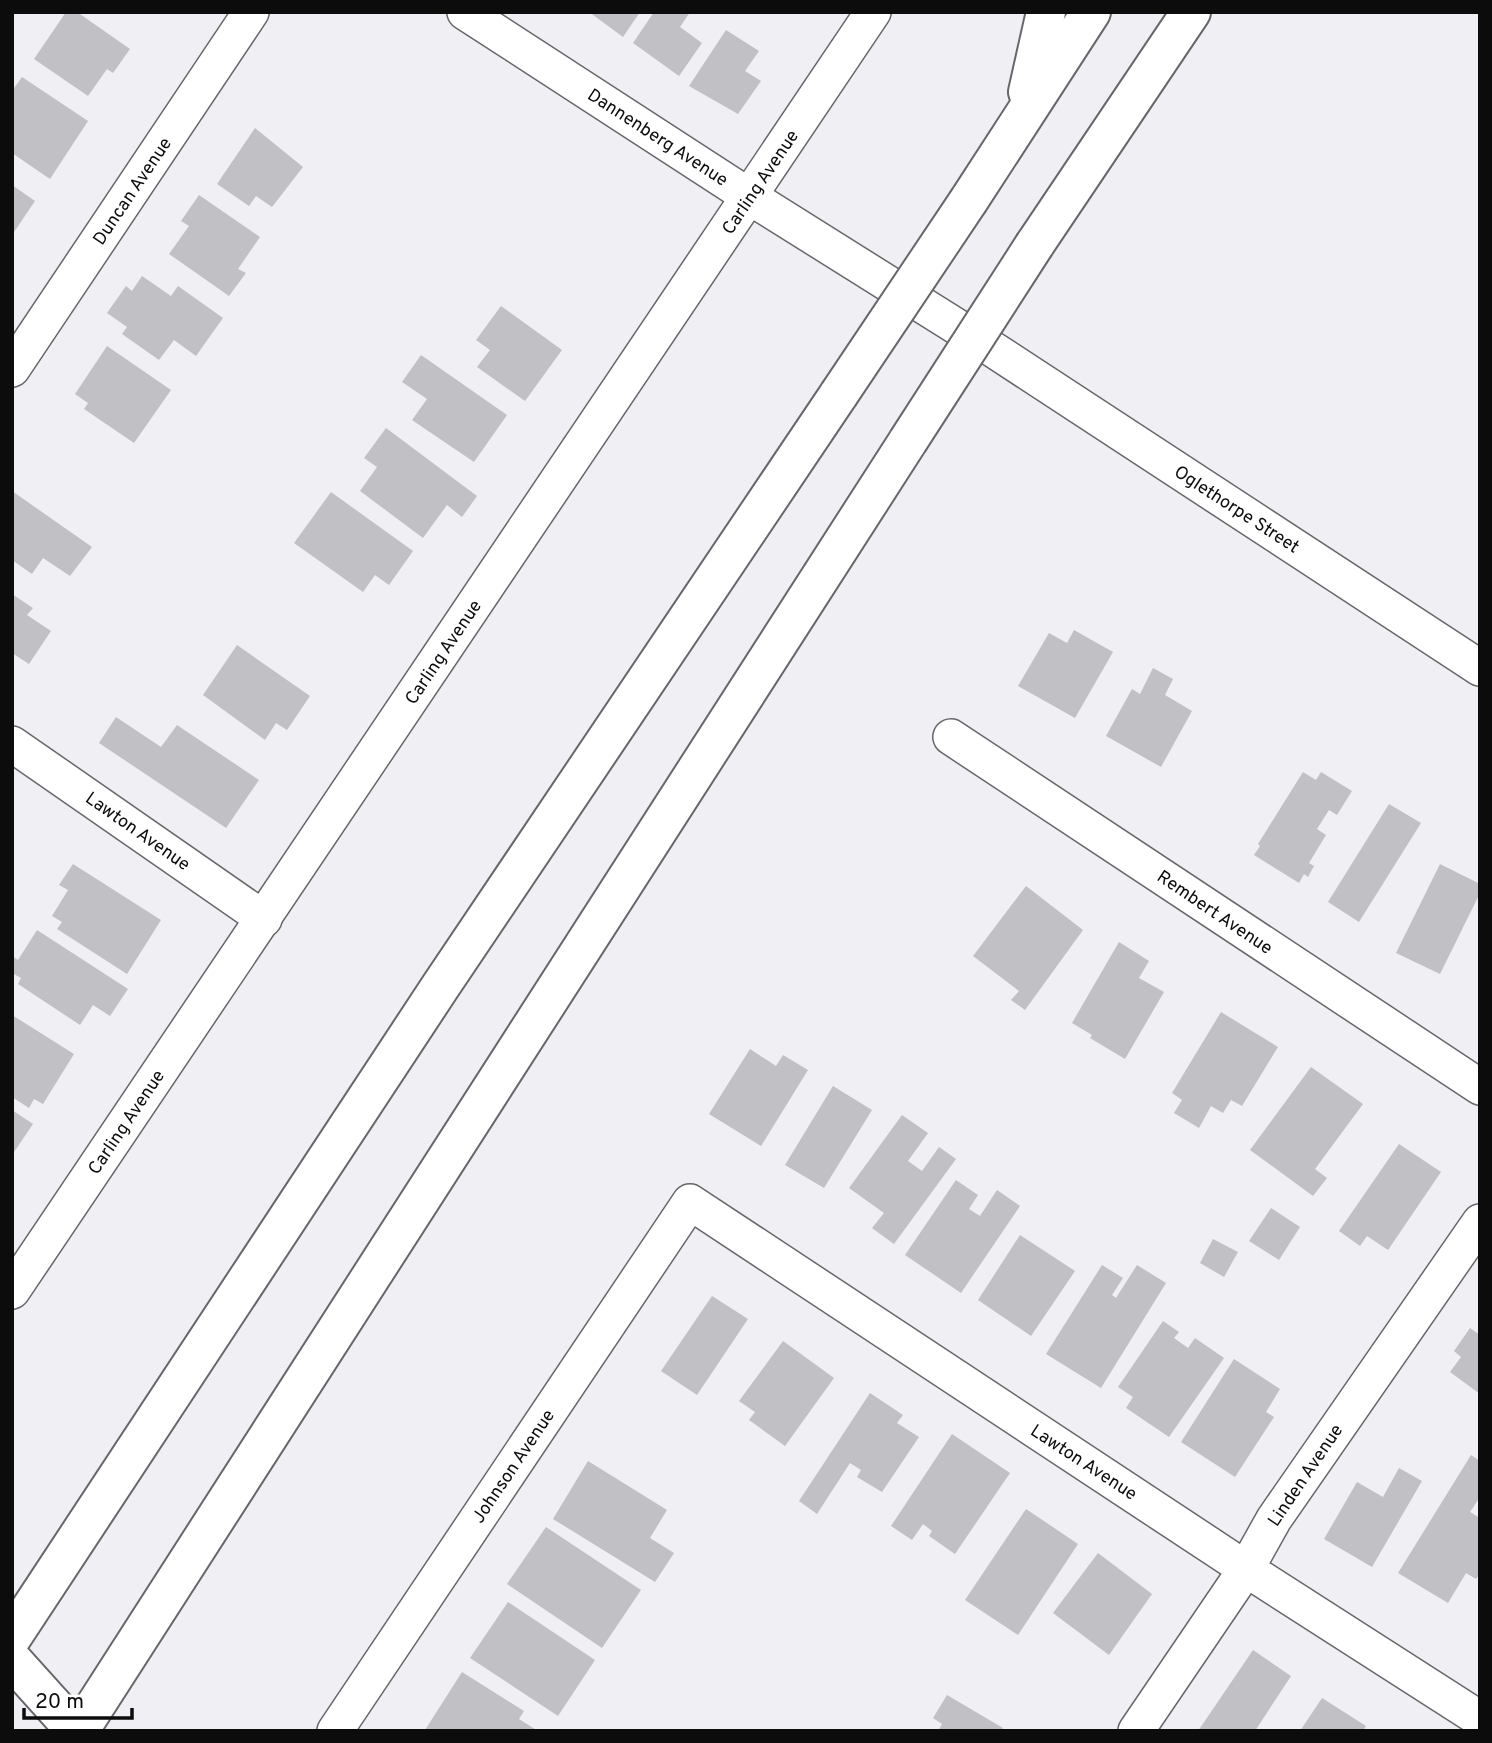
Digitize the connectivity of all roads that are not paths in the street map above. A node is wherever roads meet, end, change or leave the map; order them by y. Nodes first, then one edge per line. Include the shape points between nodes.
1 (251, 12) edge
2 (465, 12) edge
3 (873, 12) edge
4 (1046, 12) edge
5 (1091, 12) edge
6 (1191, 12) edge
7 (1021, 119) junction
8 (750, 197) junction
9 (994, 349) joint
10 (12, 369) edge
11 (1480, 668) edge
12 (951, 737) dead end
13 (12, 744) edge
14 (264, 919) junction
15 (1480, 1087) edge
16 (690, 1202) joint
17 (1480, 1222) edge
18 (12, 1291) edge
19 (1246, 1569) junction
20 (12, 1637) edge
21 (12, 1660) edge
22 (1480, 1719) edge
23 (78, 1731) edge
24 (335, 1731) edge
25 (1136, 1731) edge

1 - 10 street, Duncan Avenue
2 - 8 street, Dannenberg Avenue
3 - 8 street, Carling Avenue
4 - 7 main road
5 - 7 main road
6 - 23 main road, bridge via 1035,244
7 - 20 main road, bridge via 447,975
8 - 9 street, Dannenberg Avenue
8 - 14 street, Carling Avenue
9 - 11 street, Oglethorpe Street
12 - 15 street, Rembert Avenue
13 - 14 street, Lawton Avenue
14 - 18 street, Carling Avenue
16 - 19 street, Lawton Avenue
16 - 24 street, Johnson Avenue
17 - 19 street, Linden Avenue via 1274,1519
19 - 22 street, Lawton Avenue
19 - 25 street, Linden Avenue
21 - 23 main road

